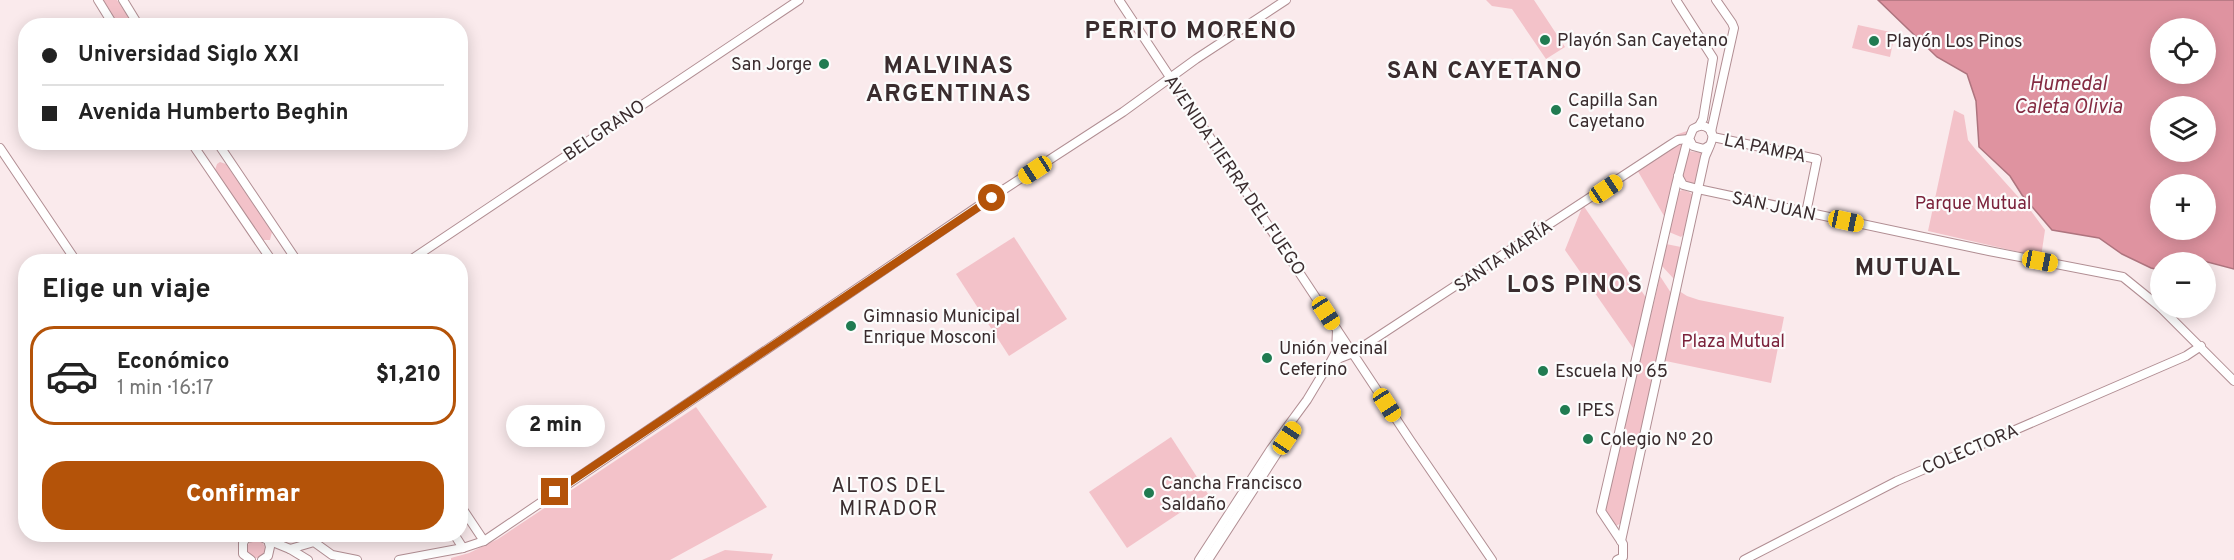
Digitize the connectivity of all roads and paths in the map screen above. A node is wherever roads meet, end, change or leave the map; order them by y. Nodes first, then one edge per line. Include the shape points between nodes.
1 (98, 0) edge
2 (123, 0) edge
3 (799, 0) edge
4 (1119, 0) edge
5 (1286, 0) edge
6 (1676, 0) edge
7 (1716, 0) edge
8 (109, 18) edge
9 (134, 18) edge
10 (1170, 79) junction
11 (1696, 127) junction
12 (1711, 138) junction
13 (1689, 140) junction
14 (0, 147) edge
15 (196, 150) edge
16 (222, 150) edge
17 (1658, 153) junction
18 (1678, 176) junction
19 (1698, 189) junction
20 (1806, 213) junction
21 (71, 254) edge
22 (267, 254) edge
23 (292, 254) edge
24 (419, 254) edge
25 (2150, 299) edge
26 (2172, 318) edge
27 (1337, 330) junction
28 (2201, 346) junction
29 (1350, 355) junction
30 (1325, 370) junction
31 (2234, 381) edge
32 (468, 518) edge
33 (484, 541) junction
34 (1621, 541) junction
35 (244, 542) edge
36 (267, 542) edge
37 (278, 542) edge
38 (459, 542) edge
39 (463, 548) junction
40 (296, 549) junction
41 (1620, 558) edge
42 (251, 560) edge
43 (262, 560) edge
44 (288, 560) edge
45 (308, 560) edge
46 (357, 560) edge
47 (399, 560) edge
48 (1199, 560) edge
49 (1208, 560) edge
50 (1492, 560) edge
51 (1744, 560) edge

1 - 8 street
2 - 9 street
3 - 24 street, BELGRANO
4 - 10 street, AVENIDA TIERRA DEL FUEGO
5 - 10 street
6 - 11 street via 1711,52 1713,64 1703,119
7 - 12 street via 1732,23 1733,33
10 - 27 street, AVENIDA TIERRA DEL FUEGO
10 - 33 street
11 - 12 street via 1706,127
11 - 13 street
11 - 17 street, SANTA MARÍA via 1678,134
12 - 13 street via 1700,149
12 - 19 street
12 - 20 street, LA PAMPA via 1817,159
13 - 17 street, SANTA MARÍA via 1678,140
13 - 18 street
14 - 21 street
15 - 22 street
16 - 23 street
17 - 29 street, SANTA MARÍA
18 - 19 street, SAN JUAN via 1683,185
18 - 34 street via 1602,511
19 - 20 street, SAN JUAN
19 - 34 street
20 - 25 street, SAN JUAN via 2123,277
26 - 28 street
27 - 29 street, AVENIDA TIERRA DEL FUEGO
27 - 30 street via 1336,352
28 - 31 street
28 - 51 street, COLECTORA via 2186,356 1897,481
29 - 30 street, SANTA MARÍA
29 - 49 street, SANTA MARÍA via 1327,375
29 - 50 street, AVENIDA TIERRA DEL FUEGO
30 - 48 street, SANTA MARÍA
32 - 33 street
33 - 39 street
34 - 41 street
35 - 42 street via 243,554
36 - 43 street via 270,551
37 - 40 street
38 - 39 street
39 - 47 street
40 - 44 street
40 - 45 street
40 - 46 street via 314,542 332,555

